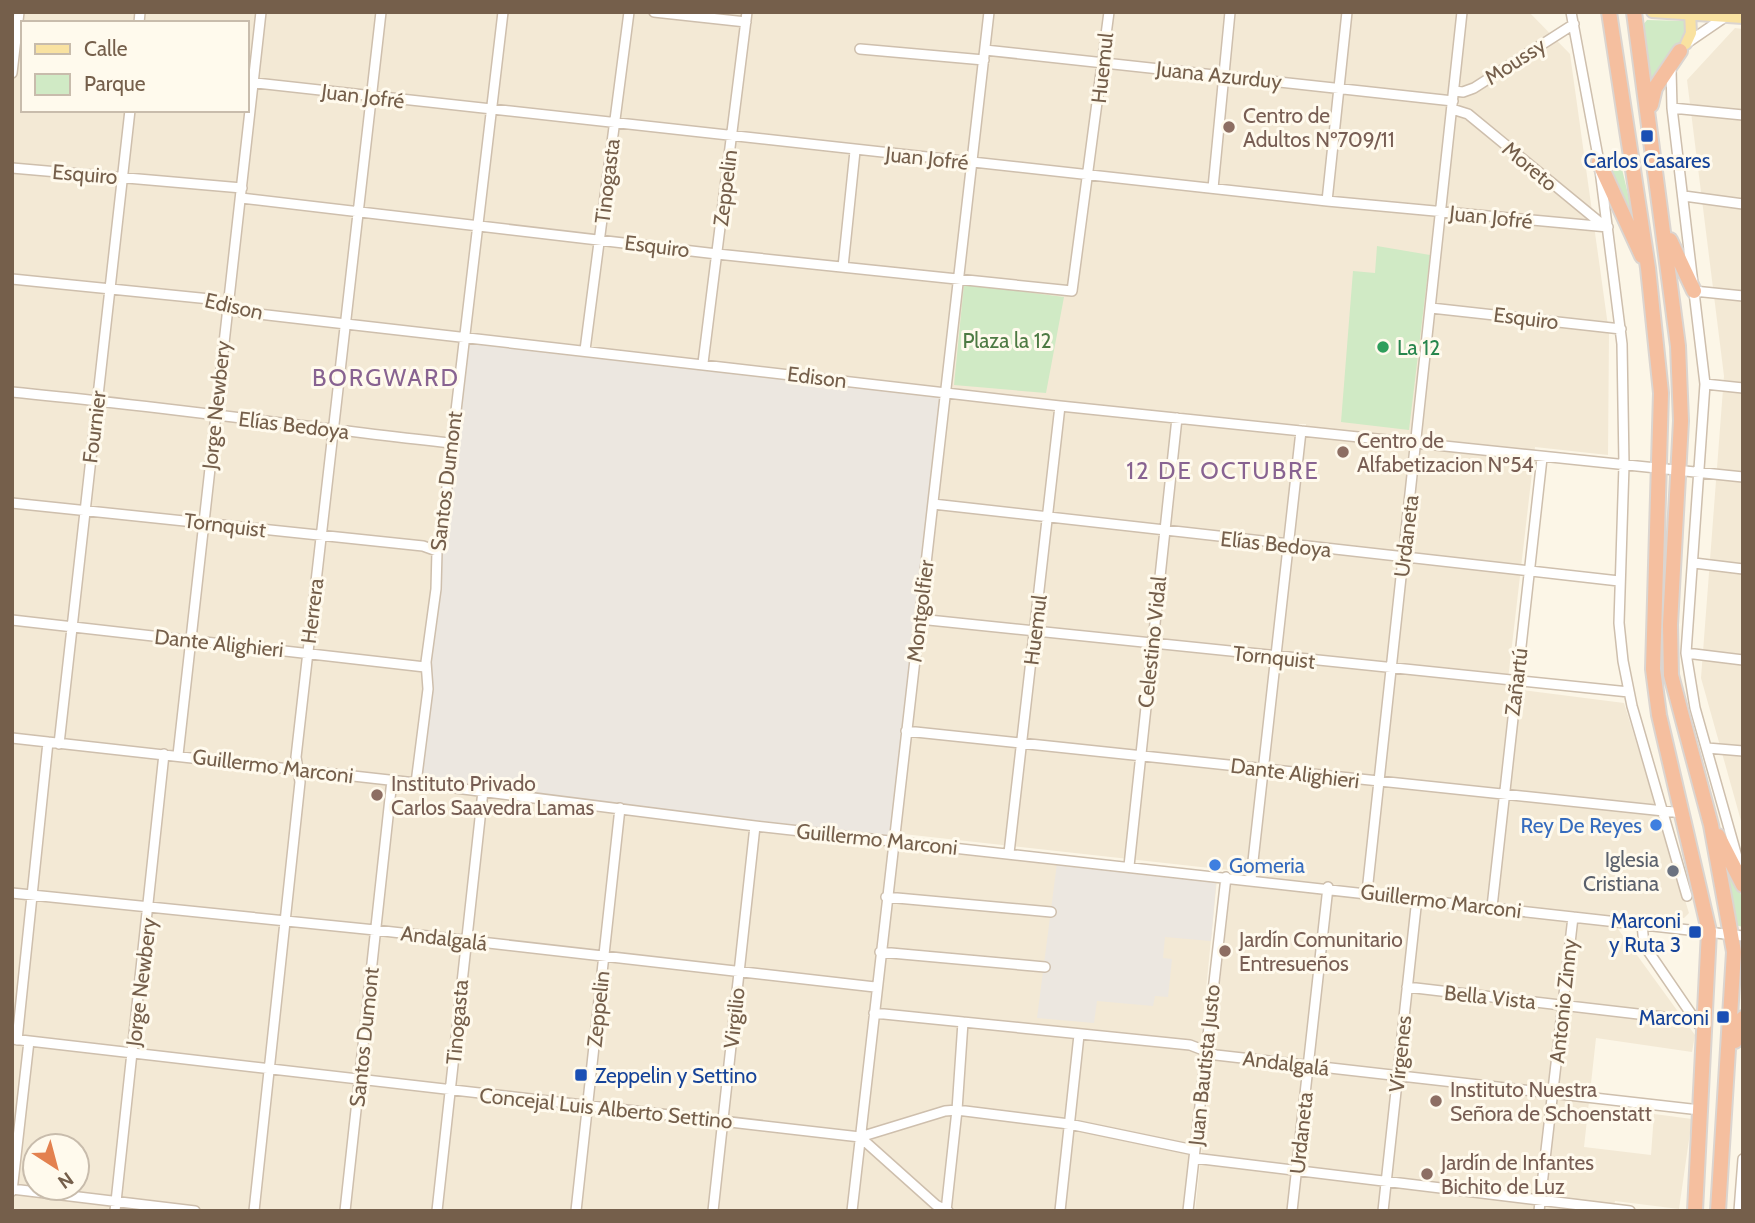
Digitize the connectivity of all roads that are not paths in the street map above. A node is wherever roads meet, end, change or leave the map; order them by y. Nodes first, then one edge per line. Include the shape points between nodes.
1 (19, 12) edge
2 (261, 12) edge
3 (381, 12) edge
4 (503, 12) edge
5 (629, 12) edge
6 (654, 12) edge
7 (989, 12) edge
8 (1109, 12) edge
9 (1230, 12) edge
10 (1347, 12) edge
11 (1462, 12) edge
12 (1571, 12) edge
13 (1609, 12) edge
14 (1634, 12) edge
15 (1652, 12) edge
16 (1691, 14) edge
17 (1727, 16) junction
18 (746, 17) edge
19 (1743, 18) edge
20 (1574, 24) junction
21 (1683, 48) junction
22 (860, 49) dead end
23 (984, 55) junction
24 (16, 57) edge
25 (1103, 63) junction
26 (12, 73) edge
27 (1224, 76) junction
28 (250, 83) edge
29 (1338, 87) junction
30 (371, 96) junction
31 (1453, 100) junction
32 (1672, 108) junction
33 (248, 110) edge
34 (491, 110) junction
35 (130, 112) edge
36 (248, 112) edge
37 (1743, 115) edge
38 (1650, 120) junction
39 (614, 124) junction
40 (732, 136) junction
41 (855, 151) junction
42 (1599, 162) junction
43 (971, 163) junction
44 (12, 168) edge
45 (1090, 176) junction
46 (123, 177) junction
47 (1213, 188) junction
48 (242, 193) junction
49 (1684, 196) junction
50 (1327, 201) junction
51 (1743, 204) edge
52 (357, 210) junction
53 (1442, 211) junction
54 (1662, 223) junction
55 (479, 224) junction
56 (1608, 227) junction
57 (599, 239) junction
58 (717, 254) junction
59 (843, 267) junction
60 (1648, 268) junction
61 (12, 279) edge
62 (958, 279) junction
63 (109, 288) junction
64 (1072, 290) joint
65 (1694, 291) junction
66 (1743, 296) edge
67 (227, 307) junction
68 (1431, 307) junction
69 (346, 324) junction
70 (1620, 329) junction
71 (465, 338) junction
72 (585, 350) junction
73 (703, 363) junction
74 (1705, 384) junction
75 (1743, 388) edge
76 (12, 392) edge
77 (946, 392) junction
78 (97, 400) junction
79 (1060, 406) junction
80 (215, 414) junction
81 (1177, 418) junction
82 (334, 430) junction
83 (1301, 431) junction
84 (450, 443) junction
85 (1416, 445) junction
86 (1542, 458) junction
87 (1624, 465) junction
88 (1658, 468) junction
89 (1679, 470) junction
90 (1700, 471) junction
91 (1743, 477) edge
92 (12, 503) edge
93 (933, 503) junction
94 (84, 510) junction
95 (1048, 518) junction
96 (203, 522) junction
97 (1164, 531) junction
98 (321, 536) junction
99 (1289, 545) junction
100 (437, 551) junction
101 (1403, 557) junction
102 (1694, 563) junction
103 (1743, 569) edge
104 (1530, 571) junction
105 (1619, 581) junction
106 (919, 619) junction
107 (12, 620) edge
108 (70, 626) junction
109 (1035, 631) junction
110 (189, 640) junction
111 (1151, 644) junction
112 (308, 653) junction
113 (1686, 653) junction
114 (1278, 657) junction
115 (1743, 660) edge
116 (425, 667) junction
117 (1391, 670) junction
118 (1515, 683) junction
119 (1629, 692) junction
120 (906, 731) junction
121 (12, 738) edge
122 (1022, 742) junction
123 (48, 743) junction
124 (59, 744) junction
125 (1707, 748) junction
126 (1743, 751) edge
127 (164, 754) junction
128 (178, 755) junction
129 (1140, 756) junction
130 (297, 769) junction
131 (1264, 769) junction
132 (392, 780) junction
133 (1379, 782) junction
134 (416, 783) junction
135 (483, 791) junction
136 (1504, 796) junction
137 (1706, 805) junction
138 (620, 808) junction
139 (1663, 812) junction
140 (1683, 813) junction
141 (755, 825) junction
142 (893, 840) junction
143 (1738, 841) edge
144 (1009, 853) junction
145 (1129, 866) junction
146 (1743, 876) edge
147 (1226, 877) junction
148 (1251, 879) junction
149 (1743, 885) edge
150 (1328, 887) junction
151 (12, 892) edge
152 (1367, 892) junction
153 (33, 895) junction
154 (1687, 896) dead end
155 (886, 897) junction
156 (1417, 898) junction
157 (149, 905) junction
158 (1492, 907) junction
159 (1051, 912) dead end
160 (1573, 916) junction
161 (284, 920) junction
162 (1642, 924) junction
163 (375, 930) junction
164 (1709, 931) junction
165 (1738, 935) edge
166 (465, 940) junction
167 (880, 952) junction
168 (603, 957) junction
169 (1045, 967) dead end
170 (739, 973) junction
171 (875, 987) junction
172 (1407, 988) junction
173 (1562, 1005) junction
174 (874, 1013) junction
175 (1743, 1018) edge
176 (963, 1021) junction
177 (1698, 1021) junction
178 (1079, 1035) junction
179 (15, 1039) edge
180 (29, 1041) junction
181 (1704, 1049) junction
182 (1205, 1050) junction
183 (132, 1054) junction
184 (1309, 1065) junction
185 (270, 1068) junction
186 (1729, 1070) junction
187 (1397, 1076) junction
188 (359, 1079) junction
189 (450, 1091) junction
190 (1553, 1095) junction
191 (587, 1107) junction
192 (957, 1110) junction
193 (1700, 1110) junction
194 (723, 1121) junction
195 (1069, 1124) junction
196 (860, 1137) junction
197 (1194, 1154) junction
198 (1743, 1159) edge
199 (1297, 1169) junction
200 (1386, 1180) junction
201 (12, 1190) edge
202 (1540, 1200) junction
203 (116, 1206) edge
204 (195, 1211) edge
205 (254, 1211) edge
206 (345, 1211) edge
207 (437, 1211) edge
208 (576, 1211) edge
209 (713, 1211) edge
210 (852, 1211) edge
211 (947, 1211) edge
212 (1060, 1211) edge
213 (1188, 1211) edge
214 (1292, 1211) edge
215 (1382, 1211) edge
216 (1539, 1211) edge
217 (1630, 1211) edge
218 (1695, 1211) edge
219 (1718, 1211) edge
220 (1739, 1211) edge

1 - 24 street
2 - 28 street, Jorge Newbery
3 - 30 street, Herrera
4 - 34 street, Santos Dumont
5 - 39 street, Tinogasta
6 - 18 street
7 - 23 street, Montgolfier
8 - 25 street, Huemul
9 - 27 street
10 - 29 street
11 - 31 street, Urdaneta
12 - 20 street
13 - 60 highway
14 - 38 highway
15 - 16 main road
16 - 17 main road
16 - 21 main road via 1691,33
17 - 19 main road
17 - 21 street
18 - 40 street, Zeppelin
20 - 31 street, Moussy
20 - 42 street
21 - 32 street via 1670,73
21 - 38 highway via 1655,88
22 - 23 street, Juana Azurduy
23 - 25 street, Juana Azurduy
23 - 43 street, Montgolfier
24 - 26 street
25 - 27 street, Juana Azurduy
25 - 45 street, Huemul
27 - 29 street, Juana Azurduy
27 - 47 street
28 - 30 street, Juan Jofré
28 - 33 street, Jorge Newbery
29 - 31 street, Juana Azurduy
29 - 50 street
30 - 34 street, Juan Jofré
30 - 52 street, Herrera
31 - 53 street, Urdaneta
31 - 56 street, Moreto via 1596,222
32 - 37 street
32 - 49 street
34 - 39 street, Juan Jofré
34 - 55 street, Santos Dumont
35 - 46 street, Fournier
36 - 48 street, Jorge Newbery
38 - 54 highway
39 - 40 street, Juan Jofré
39 - 57 street, Tinogasta
40 - 41 street, Juan Jofré
40 - 58 street, Zeppelin
41 - 43 street, Juan Jofré
41 - 59 street
42 - 56 street
42 - 60 highway
43 - 45 street, Juan Jofré
43 - 62 street, Montgolfier
44 - 46 street, Esquiro
45 - 47 street, Juan Jofré
45 - 64 street, Huemul
46 - 48 street, Esquiro
46 - 63 street, Fournier
47 - 50 street, Juan Jofré
48 - 52 street, Esquiro
48 - 67 street, Jorge Newbery
49 - 51 street
49 - 65 street
50 - 53 street, Juan Jofré
52 - 55 street, Esquiro
52 - 69 street, Herrera
53 - 56 street, Juan Jofré
53 - 68 street, Urdaneta
54 - 65 highway
54 - 89 highway via 1678,345
55 - 57 street, Esquiro
55 - 71 street, Santos Dumont
56 - 70 street
57 - 58 street, Esquiro
57 - 72 street, Tinogasta
58 - 59 street, Esquiro
58 - 73 street, Zeppelin
59 - 62 street, Esquiro
60 - 88 highway via 1661,393
61 - 63 street, Edison
62 - 64 street, Esquiro
62 - 77 street, Montgolfier
63 - 67 street, Edison via 210,299
63 - 78 street, Fournier
65 - 66 street
65 - 74 street
67 - 69 street, Edison
67 - 80 street, Jorge Newbery
68 - 70 street, Esquiro
68 - 85 street, Urdaneta
69 - 71 street, Edison
69 - 82 street, Herrera
70 - 87 street
71 - 72 street, Edison
71 - 84 street, Santos Dumont
72 - 73 street, Edison
73 - 77 street, Edison
74 - 75 street
74 - 90 street
76 - 78 street, Elías Bedoya
77 - 79 street, Edison
77 - 93 street, Montgolfier
78 - 80 street, Elías Bedoya
78 - 94 street, Fournier
79 - 81 street, Edison
79 - 95 street, Huemul
80 - 82 street, Elías Bedoya
80 - 96 street, Jorge Newbery
81 - 83 street, Edison
81 - 97 street, Celestino Vidal
82 - 84 street, Elías Bedoya
82 - 98 street, Herrera
83 - 85 street, Edison
83 - 99 street
84 - 100 street, Santos Dumont
85 - 86 street, Edison
85 - 101 street, Urdaneta
86 - 87 street, Edison
86 - 104 street, Zañartú
87 - 88 street, Edison
87 - 105 street
88 - 89 street, Edison
88 - 140 highway via 1653,669 1659,715
89 - 90 street
89 - 137 highway via 1671,675
90 - 91 street
90 - 102 street
92 - 94 street, Tornquist
93 - 95 street, Elías Bedoya
93 - 106 street, Montgolfier
94 - 96 street, Tornquist
94 - 108 street, Fournier
95 - 97 street, Elías Bedoya
95 - 109 street, Huemul
96 - 98 street, Tornquist
96 - 110 street, Jorge Newbery
97 - 99 street, Elías Bedoya
97 - 111 street, Celestino Vidal
98 - 100 street, Tornquist
98 - 112 street, Herrera
99 - 101 street, Elías Bedoya
99 - 114 street
100 - 116 street, Santos Dumont
101 - 104 street, Elías Bedoya
101 - 117 street, Urdaneta
102 - 103 street
102 - 113 street
104 - 105 street, Elías Bedoya
104 - 118 street, Zañartú
105 - 119 street via 1620,636
106 - 109 street, Tornquist
106 - 120 street, Montgolfier
107 - 108 street, Dante Alighieri
108 - 110 street, Dante Alighieri
108 - 124 street, Fournier
109 - 111 street, Tornquist
109 - 122 street, Huemul
110 - 112 street, Dante Alighieri
110 - 128 street, Jorge Newbery
111 - 114 street, Tornquist
111 - 129 street, Celestino Vidal
112 - 116 street, Dante Alighieri
112 - 130 street, Herrera
113 - 115 street
113 - 125 street via 1691,695
114 - 117 street, Tornquist
114 - 131 street
116 - 134 street, Santos Dumont via 428,689
117 - 118 street, Tornquist
117 - 133 street, Urdaneta
118 - 119 street, Tornquist
118 - 136 street, Zañartú
119 - 139 street
120 - 122 street, Dante Alighieri
120 - 142 street, Montgolfier
121 - 123 street, Guillermo Marconi
122 - 129 street, Dante Alighieri
122 - 144 street, Huemul
123 - 124 street, Guillermo Marconi
123 - 153 street
124 - 127 street, Guillermo Marconi
125 - 126 street
125 - 143 street
127 - 128 street, Guillermo Marconi
127 - 157 street, Jorge Newbery
128 - 130 street, Guillermo Marconi
129 - 131 street, Dante Alighieri
129 - 145 street, Celestino Vidal
130 - 132 street, Guillermo Marconi
130 - 161 street, Herrera via 300,782
131 - 133 street, Dante Alighieri
131 - 148 street
132 - 134 street, Guillermo Marconi
132 - 163 street, Santos Dumont
133 - 136 street, Dante Alighieri
133 - 152 street, Urdaneta
134 - 135 street, Guillermo Marconi
135 - 138 street, Guillermo Marconi
135 - 166 street, Tinogasta
136 - 139 street, Dante Alighieri
136 - 158 street, Zañartú
137 - 149 highway
137 - 165 highway
138 - 141 street, Guillermo Marconi
138 - 168 street, Zeppelin
139 - 140 street, Dante Alighieri
139 - 154 street
140 - 164 highway
141 - 142 street, Guillermo Marconi
141 - 170 street, Virgilio
142 - 144 street, Guillermo Marconi
142 - 155 street, Montgolfier
143 - 146 street
144 - 145 street, Guillermo Marconi
145 - 147 street, Guillermo Marconi
147 - 148 street, Guillermo Marconi
147 - 182 street, Juan Bautista Justo
148 - 150 street, Guillermo Marconi
150 - 152 street, Guillermo Marconi
150 - 184 street, Urdaneta
151 - 153 street, Andalgalá
152 - 156 street, Guillermo Marconi
153 - 157 street, Andalgalá
153 - 179 street
155 - 159 street
155 - 167 street, Montgolfier
156 - 158 street, Guillermo Marconi
156 - 172 street, Vírgenes
157 - 161 street, Andalgalá
157 - 183 street, Jorge Newbery
158 - 160 street, Guillermo Marconi
160 - 162 street, Guillermo Marconi
160 - 173 street, Antonio Zinny
161 - 163 street, Andalgalá
161 - 185 street, Herrera
162 - 164 street, Guillermo Marconi
162 - 177 street via 1644,945
163 - 166 street, Andalgalá
163 - 188 street, Santos Dumont
164 - 165 street, Guillermo Marconi
164 - 181 highway
165 - 186 highway
166 - 168 street, Andalgalá
166 - 189 street, Tinogasta
167 - 169 street
167 - 171 street, Montgolfier
168 - 170 street, Andalgalá
168 - 191 street, Zeppelin
170 - 171 street, Andalgalá
170 - 194 street, Virgilio
171 - 174 street, Montgolfier
172 - 173 street, Bella Vista
172 - 187 street, Vírgenes
173 - 177 street, Bella Vista
173 - 190 street, Antonio Zinny
174 - 176 street, Andalgalá
174 - 196 street, Montgolfier
175 - 186 highway
176 - 178 street, Andalgalá
176 - 192 street
177 - 181 street
178 - 182 street, Andalgalá
178 - 195 street
179 - 180 street, Concejal Luis Alberto Settino
180 - 183 street, Concejal Luis Alberto Settino
180 - 201 street
181 - 193 highway
182 - 184 street, Andalgalá
182 - 197 street, Juan Bautista Justo
183 - 185 street, Concejal Luis Alberto Settino
183 - 203 street, Jorge Newbery
184 - 187 street, Andalgalá
184 - 199 street, Urdaneta
185 - 188 street, Concejal Luis Alberto Settino
185 - 205 street, Herrera
186 - 219 highway
187 - 190 street, Andalgalá
187 - 200 street, Vírgenes
188 - 189 street, Concejal Luis Alberto Settino
188 - 206 street, Santos Dumont
189 - 191 street, Concejal Luis Alberto Settino
189 - 207 street, Tinogasta
190 - 193 street, Andalgalá
190 - 202 street, Antonio Zinny
191 - 194 street, Concejal Luis Alberto Settino
191 - 208 street, Zeppelin
192 - 195 street, Concejal Luis Alberto Settino
192 - 196 street, Concejal Luis Alberto Settino
192 - 211 street
193 - 218 highway
194 - 196 street, Concejal Luis Alberto Settino
194 - 209 street, Virgilio
195 - 197 street, Concejal Luis Alberto Settino
195 - 212 street
196 - 210 street, Montgolfier
196 - 211 street
197 - 199 street, Concejal Luis Alberto Settino
197 - 213 street, Juan Bautista Justo
198 - 220 street
199 - 200 street, Concejal Luis Alberto Settino
199 - 214 street, Urdaneta
200 - 202 street, Concejal Luis Alberto Settino
200 - 215 street, Vírgenes
201 - 203 street
202 - 216 street, Antonio Zinny
202 - 217 street, Concejal Luis Alberto Settino
203 - 204 street

